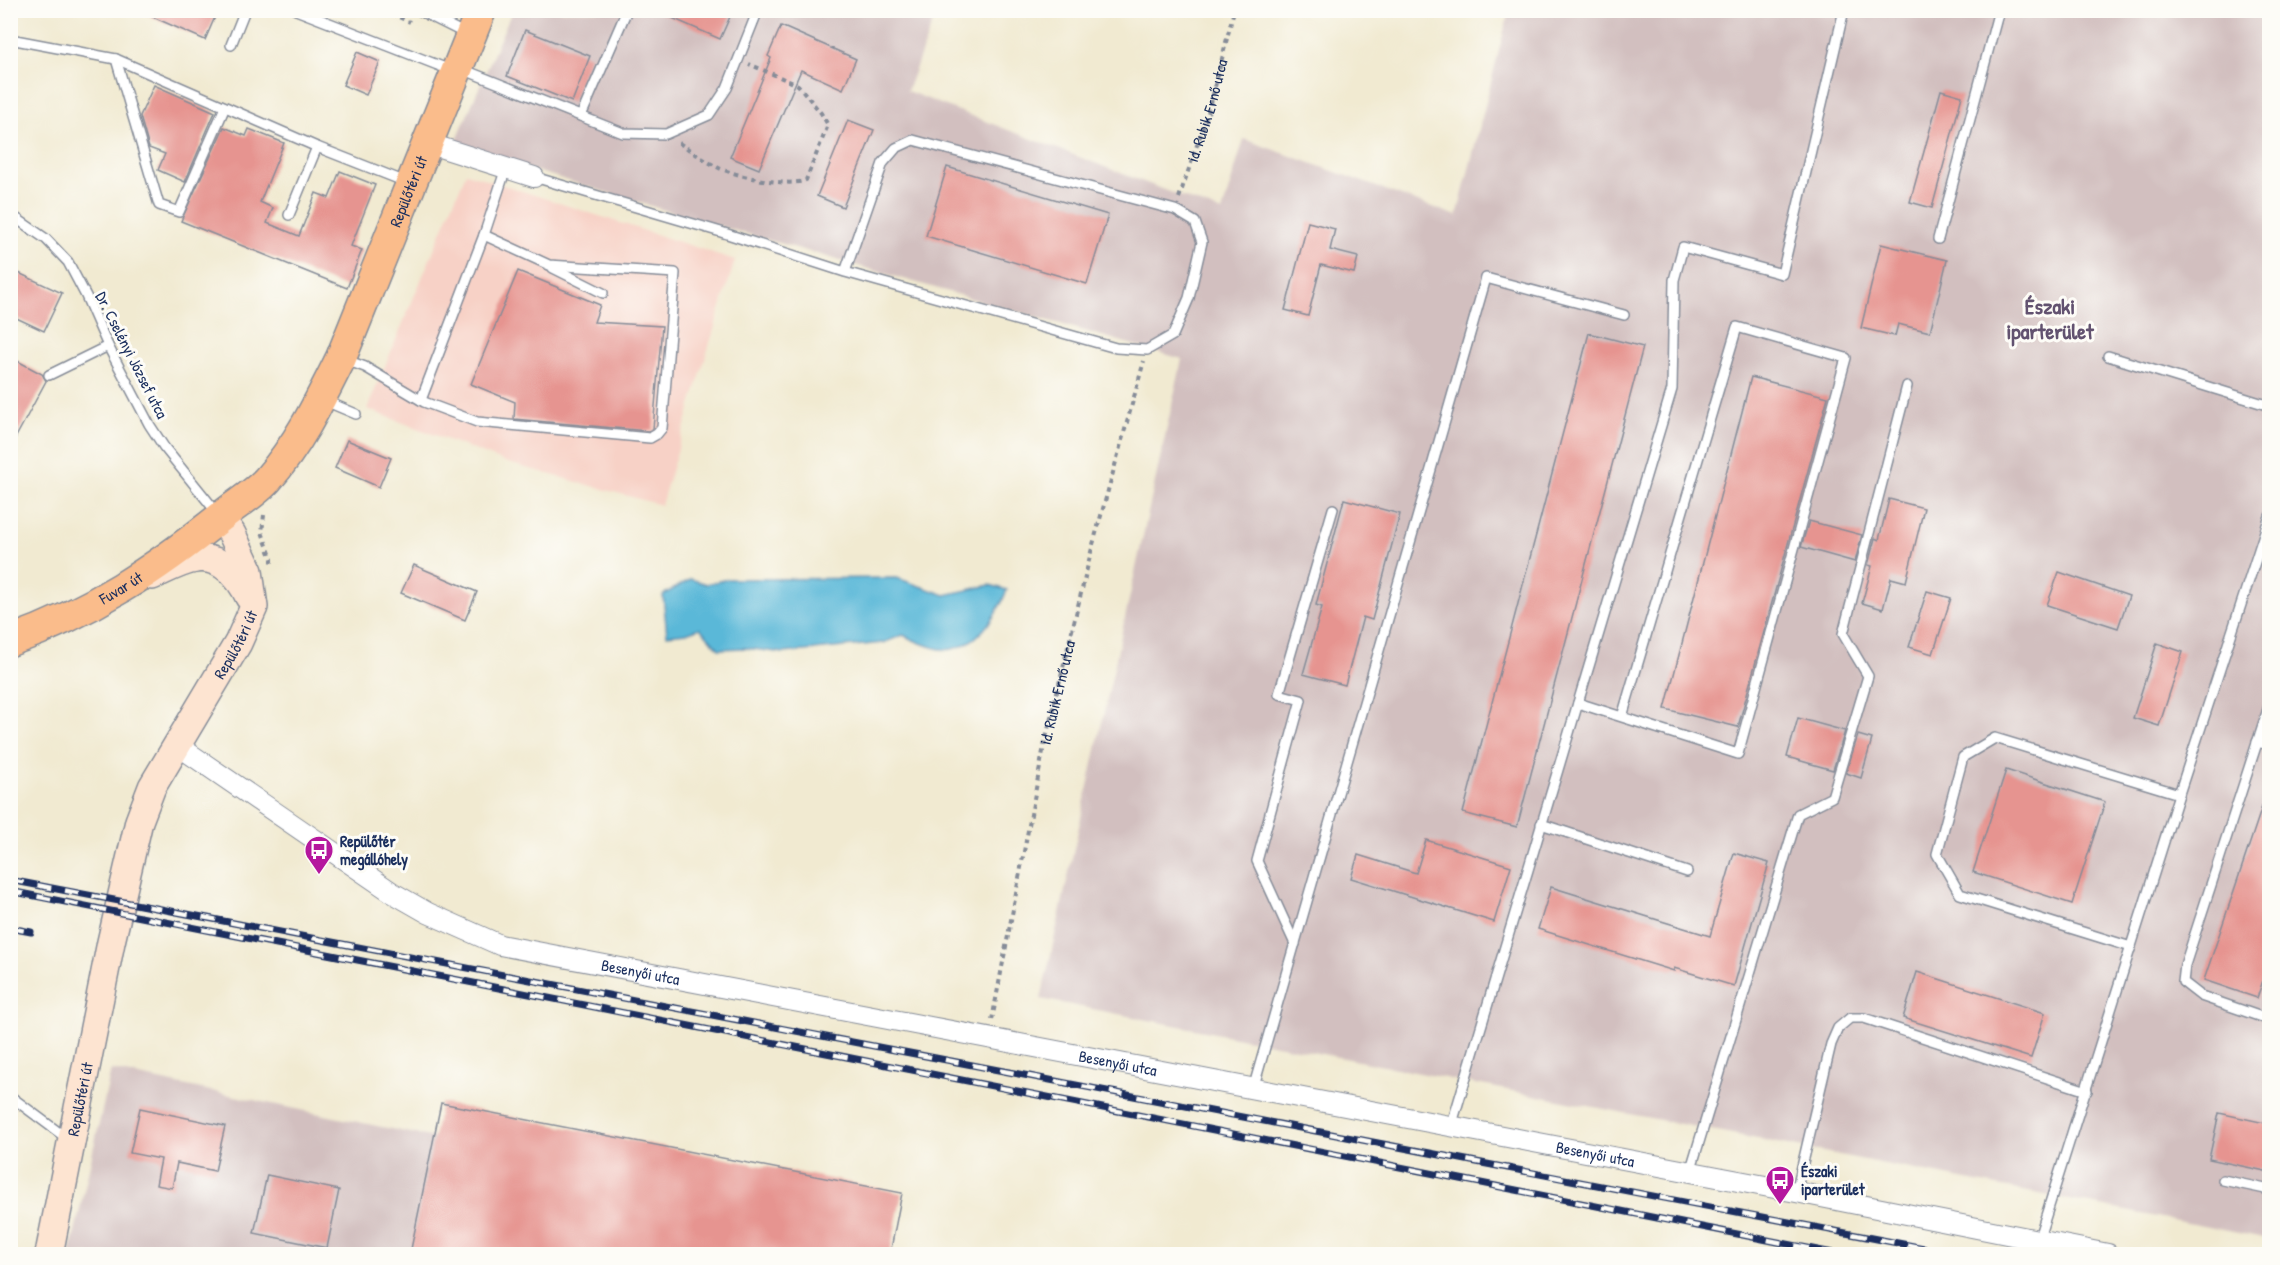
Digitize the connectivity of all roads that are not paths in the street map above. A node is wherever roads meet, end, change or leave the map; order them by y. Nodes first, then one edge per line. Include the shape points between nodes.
1 (244, 10) edge
2 (296, 10) edge
3 (418, 10) edge
4 (627, 10) edge
5 (758, 10) edge
6 (1844, 10) edge
7 (2000, 10) edge
8 (475, 23) edge
9 (10, 39) edge
10 (231, 45) dead end
11 (116, 59) junction
12 (456, 69) junction
13 (225, 107) junction
14 (581, 116) junction
15 (427, 143) junction
16 (317, 147) junction
17 (506, 168) junction
18 (534, 177) joint
19 (411, 184) junction
20 (10, 214) edge
21 (289, 215) dead end
22 (484, 235) junction
23 (1938, 239) dead end
24 (549, 265) junction
25 (845, 272) junction
26 (603, 293) dead end
27 (1624, 315) dead end
28 (108, 346) junction
29 (2108, 356) dead end
30 (341, 358) junction
31 (49, 375) dead end
32 (1907, 386) dead end
33 (320, 399) junction
34 (421, 400) junction
35 (2270, 406) edge
36 (356, 414) dead end
37 (1333, 509) dead end
38 (2270, 516) edge
39 (220, 517) junction
40 (118, 591) junction
41 (254, 607) junction
42 (10, 641) edge
43 (1578, 703) junction
44 (2270, 703) edge
45 (1622, 717) junction
46 (2257, 742) junction
47 (177, 745) junction
48 (2270, 745) edge
49 (2179, 794) junction
50 (1541, 824) junction
51 (1687, 872) dead end
52 (1295, 944) junction
53 (2131, 947) junction
54 (2270, 1020) edge
55 (1253, 1089) junction
56 (2086, 1091) junction
57 (10, 1096) edge
58 (1451, 1126) junction
59 (71, 1142) junction
60 (1690, 1172) junction
61 (2223, 1180) dead end
62 (2270, 1190) edge
63 (1796, 1192) junction
64 (2038, 1241) junction
65 (49, 1254) edge
66 (2108, 1254) edge

1 - 10 lane
2 - 12 lane
3 - 8 lane via 462,30
4 - 14 lane
5 - 14 lane via 727,88 709,115 666,134 623,133
6 - 43 lane via 1782,274 1683,247 1674,280 1672,389
7 - 23 lane
8 - 12 main road, Repülőtéri út
9 - 11 lane
11 - 13 lane
11 - 13 lane via 159,205 179,212
12 - 14 lane
12 - 15 main road, Repülőtéri út
13 - 16 lane
15 - 17 street
15 - 19 main road, Repülőtéri út
16 - 19 lane
16 - 21 lane
17 - 18 street
17 - 22 lane
18 - 25 lane
19 - 30 main road, Repülőtéri út
20 - 28 lane, Dr. Cselényi József utca via 46,239 68,262
22 - 24 lane
22 - 34 lane
24 - 26 lane
24 - 34 lane via 675,273 663,428 650,438 477,422
25 - 25 lane via 884,163 896,148 913,140 1175,210 1195,222 1202,242 1189,298 1173,335 1147,350 1116,348
27 - 52 lane via 1486,278
28 - 31 lane
28 - 39 lane, Dr. Cselényi József utca via 164,447
29 - 35 lane
30 - 33 main road, Repülőtéri út
30 - 34 lane via 365,367
32 - 60 lane via 1843,634 1868,676 1832,797 1798,814
33 - 36 lane
33 - 39 main road, Repülőtéri út via 267,480
37 - 52 lane via 1279,694 1301,700 1257,861
38 - 49 lane
39 - 40 main road, Fuvar út
39 - 41 street, Repülőtéri út via 249,571
40 - 41 street via 176,565 204,559 232,572
40 - 42 main road, Fuvar út
41 - 47 street, Repülőtéri út via 238,643
43 - 45 lane
43 - 50 lane
44 - 46 lane
45 - 45 lane via 1738,754 1846,358 1737,327
46 - 48 lane
46 - 54 lane via 2185,965 2183,982 2201,996
47 - 55 street, Besenyői utca via 393,893 500,945
47 - 59 street, Repülőtéri út via 152,787 135,834
49 - 53 lane
49 - 53 lane via 1995,738 1963,757 1936,854 1960,894
50 - 51 lane
50 - 58 lane
52 - 55 lane
53 - 56 lane
55 - 58 street, Besenyői utca
56 - 63 lane via 1864,1018 1850,1018 1838,1028 1831,1044
56 - 64 lane
57 - 59 lane
58 - 60 street, Besenyői utca
59 - 65 street, Repülőtéri út
60 - 63 street, Besenyői utca
61 - 62 lane
63 - 64 street, Besenyői utca
64 - 66 street, Besenyői utca

